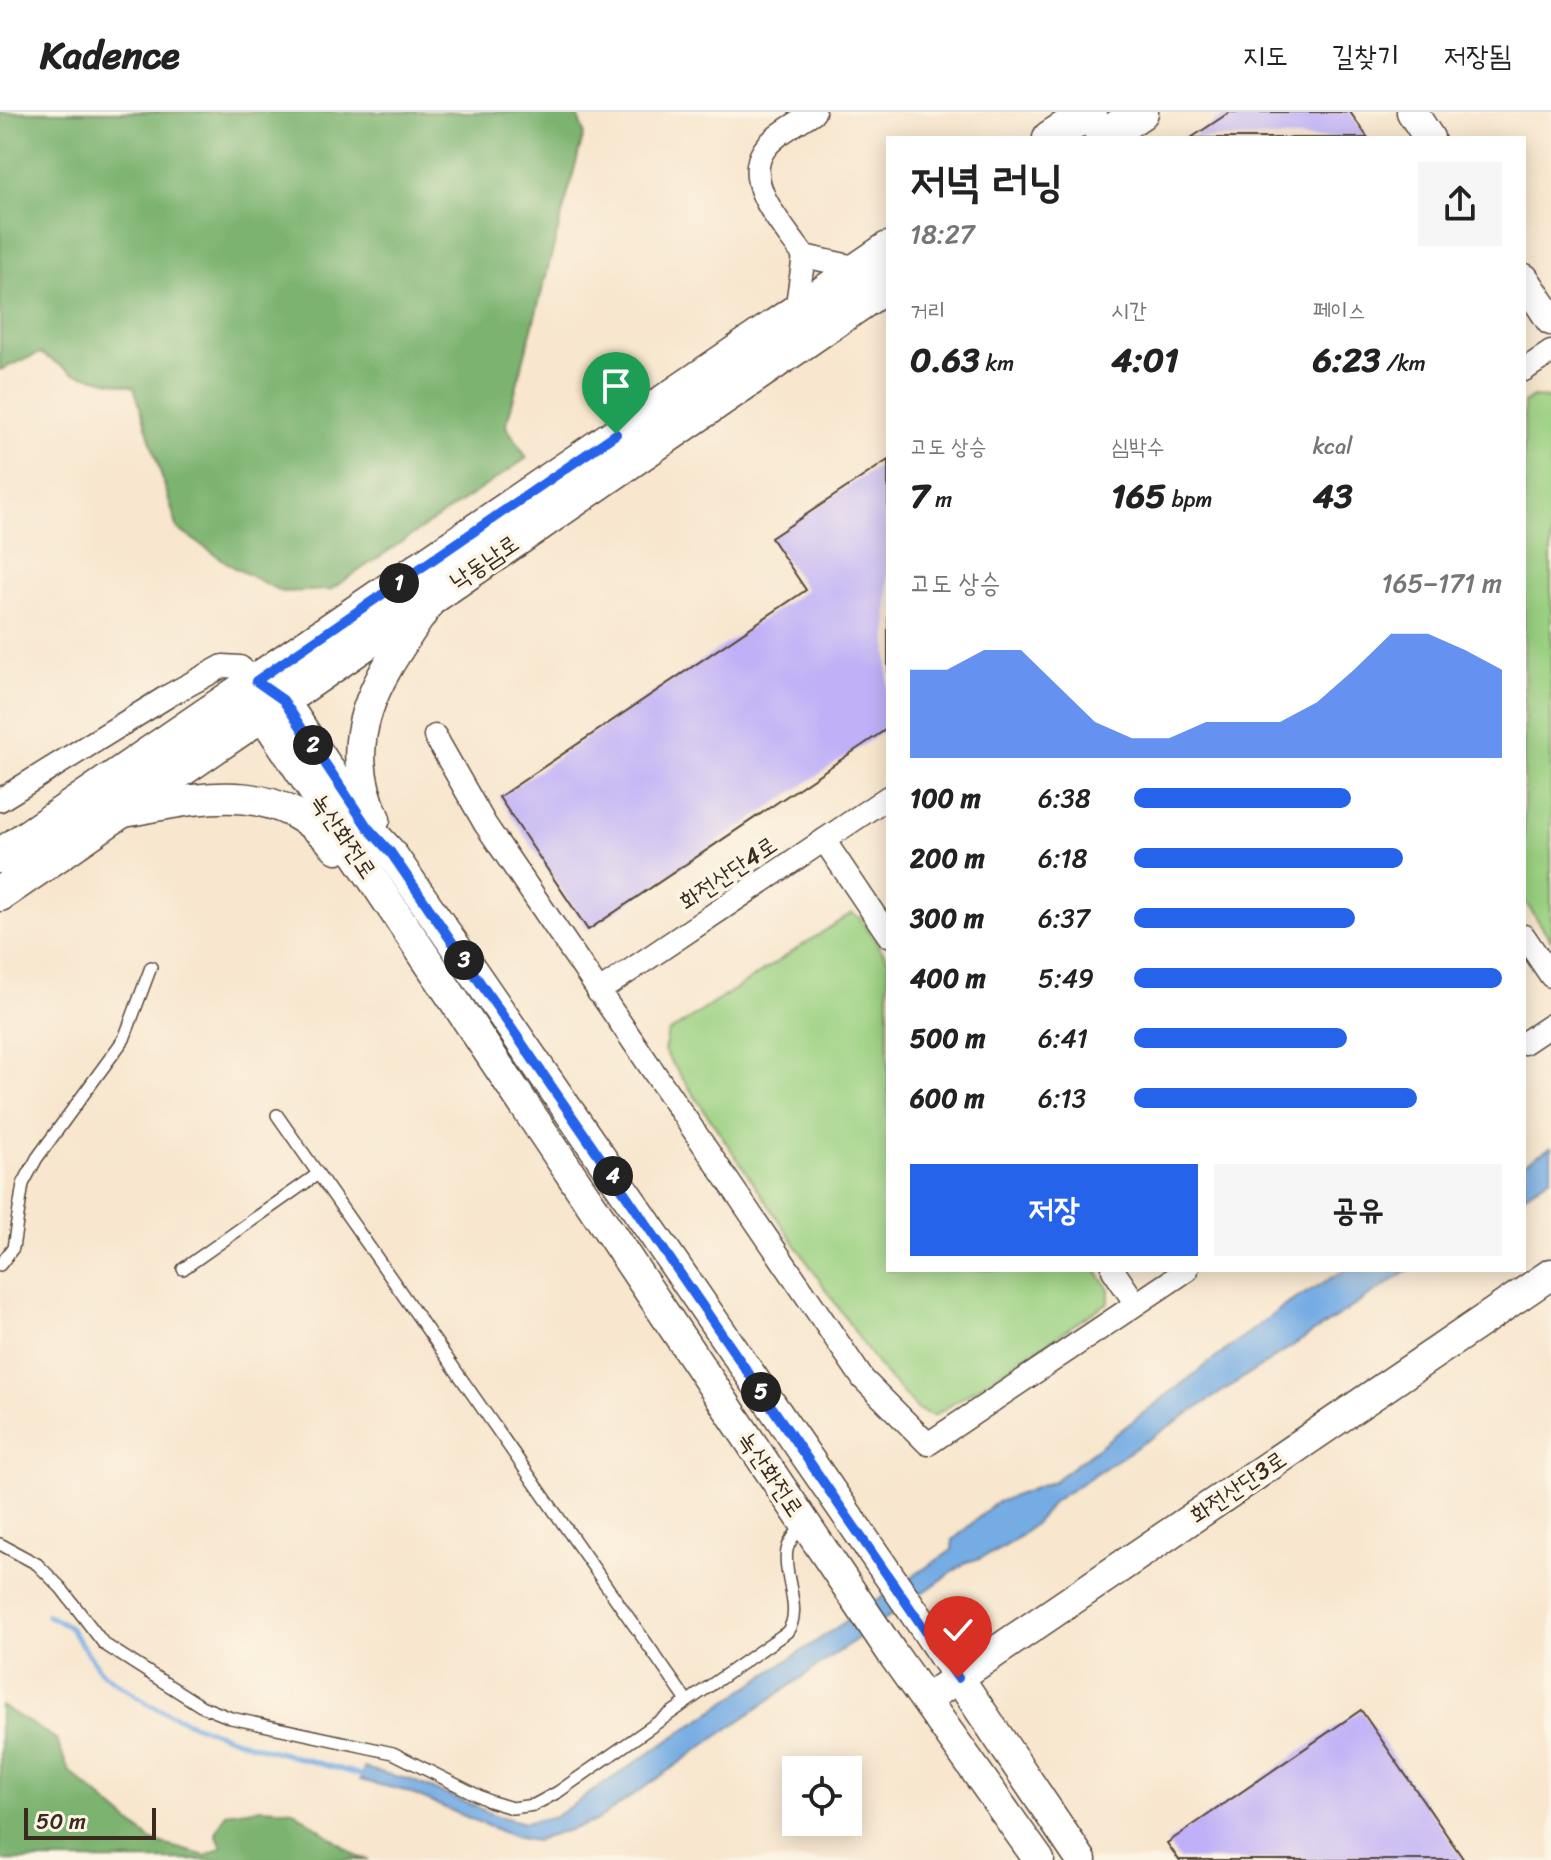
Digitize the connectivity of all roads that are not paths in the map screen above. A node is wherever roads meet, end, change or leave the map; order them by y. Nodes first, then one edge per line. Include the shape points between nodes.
1 (814, 112) edge
2 (1090, 112) edge
3 (1141, 112) edge
4 (1412, 112) edge
5 (1053, 136) edge
6 (1105, 136) edge
7 (1428, 136) edge
8 (886, 253) edge
9 (804, 256) junction
10 (874, 276) edge
11 (1526, 282) edge
12 (796, 311) junction
13 (1551, 320) edge
14 (1551, 352) edge
15 (1526, 369) edge
16 (433, 596) junction
17 (267, 698) junction
18 (435, 736) dead end
19 (886, 798) edge
20 (0, 800) edge
21 (117, 814) junction
22 (824, 840) junction
23 (391, 853) junction
24 (0, 856) edge
25 (0, 894) edge
26 (395, 912) junction
27 (886, 932) edge
28 (1526, 939) edge
29 (151, 967) dead end
30 (1551, 976) edge
31 (598, 992) junction
32 (1551, 1025) edge
33 (1526, 1042) edge
34 (277, 1115) dead end
35 (318, 1174) junction
36 (0, 1265) edge
37 (183, 1269) dead end
38 (1114, 1272) edge
39 (1184, 1272) edge
40 (1551, 1274) edge
41 (1136, 1304) junction
42 (804, 1522) junction
43 (0, 1544) edge
44 (958, 1678) junction
45 (925, 1700) junction
46 (687, 1701) junction
47 (1039, 1860) edge
48 (1081, 1860) edge

1 - 9 street via 764,149 757,166 759,190
2 - 5 main road
3 - 6 main road
4 - 7 main road
8 - 10 main road, 낙동남로
9 - 10 street
9 - 12 street
10 - 12 main road, 낙동남로
10 - 16 main road, 낙동남로
11 - 13 main road
12 - 17 main road, 낙동남로
14 - 15 street
16 - 17 main road, 낙동남로
16 - 23 main road via 380,677 359,744 365,793
17 - 20 street via 240,667 223,666
17 - 21 main road, 낙동남로
17 - 23 main road, 녹산화전로
17 - 24 main road, 낙동남로
17 - 26 main road, 녹산화전로
18 - 31 street via 485,824
19 - 22 street, 화전산단4로
21 - 25 main road, 낙동남로
21 - 26 main road via 207,797 259,799 286,807 325,835
22 - 27 street
22 - 31 street, 화전산단4로
23 - 44 main road, 녹산화전로
26 - 42 main road, 녹산화전로
28 - 30 street
29 - 36 lane via 124,1039 23,1184 13,1248
31 - 41 street via 863,1379 928,1444
32 - 33 street
34 - 35 lane
35 - 37 lane
35 - 46 lane
38 - 41 street
39 - 41 street
40 - 44 main road, 화전산단3로
42 - 45 main road, 녹산화전로
42 - 46 lane via 787,1546 792,1625
43 - 46 lane via 37,1564 104,1644 201,1706 231,1718 393,1753 512,1808 542,1801
44 - 45 main road, 화전산단3로
44 - 48 main road, 녹산화전로
45 - 47 main road, 녹산화전로

